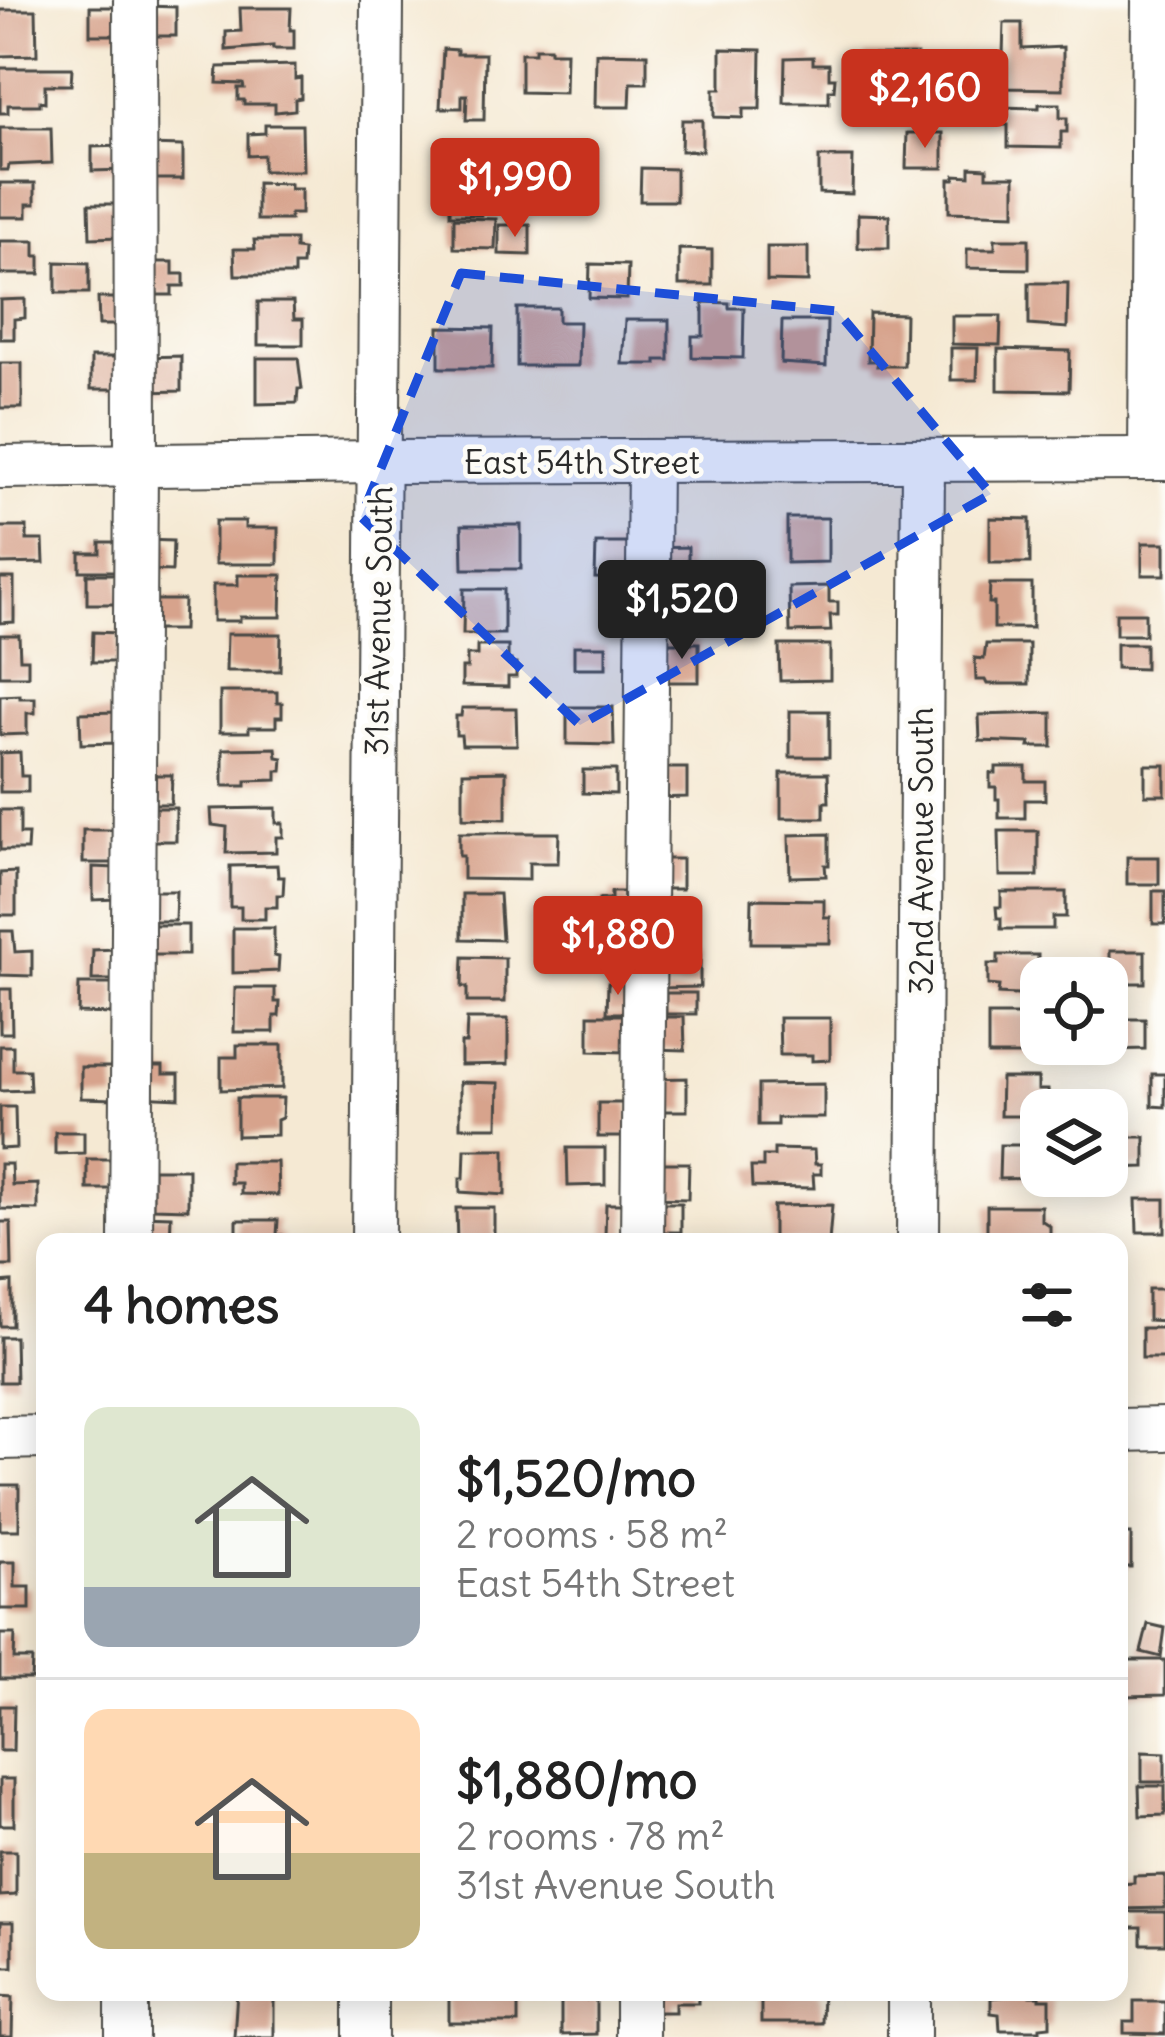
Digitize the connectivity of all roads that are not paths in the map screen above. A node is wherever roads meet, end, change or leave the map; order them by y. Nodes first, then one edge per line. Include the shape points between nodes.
1 (135, 0) edge
2 (382, 0) edge
3 (1153, 0) edge
4 (1158, 459) edge
5 (923, 461) junction
6 (380, 462) junction
7 (649, 462) junction
8 (136, 466) junction
9 (0, 467) edge
10 (130, 1233) edge
11 (373, 1233) edge
12 (642, 1233) edge
13 (918, 1233) edge
14 (1165, 1429) edge
15 (1128, 1430) edge
16 (36, 1437) edge
17 (0, 1438) edge
18 (127, 2001) edge
19 (366, 2001) edge
20 (638, 2001) edge
21 (909, 2001) edge
22 (127, 2037) edge
23 (366, 2037) edge
24 (637, 2037) edge
25 (909, 2037) edge

1 - 8 street
2 - 6 street, 31st Avenue South
3 - 4 street
4 - 5 street, East 54th Street
5 - 7 street, East 54th Street
5 - 13 street, 32nd Avenue South
6 - 7 street, East 54th Street
6 - 8 street, East 54th Street
6 - 11 street, 31st Avenue South
7 - 12 street
8 - 9 street, East 54th Street
8 - 10 street
14 - 15 street
16 - 17 street
18 - 22 street
19 - 23 street
20 - 24 street
21 - 25 street

